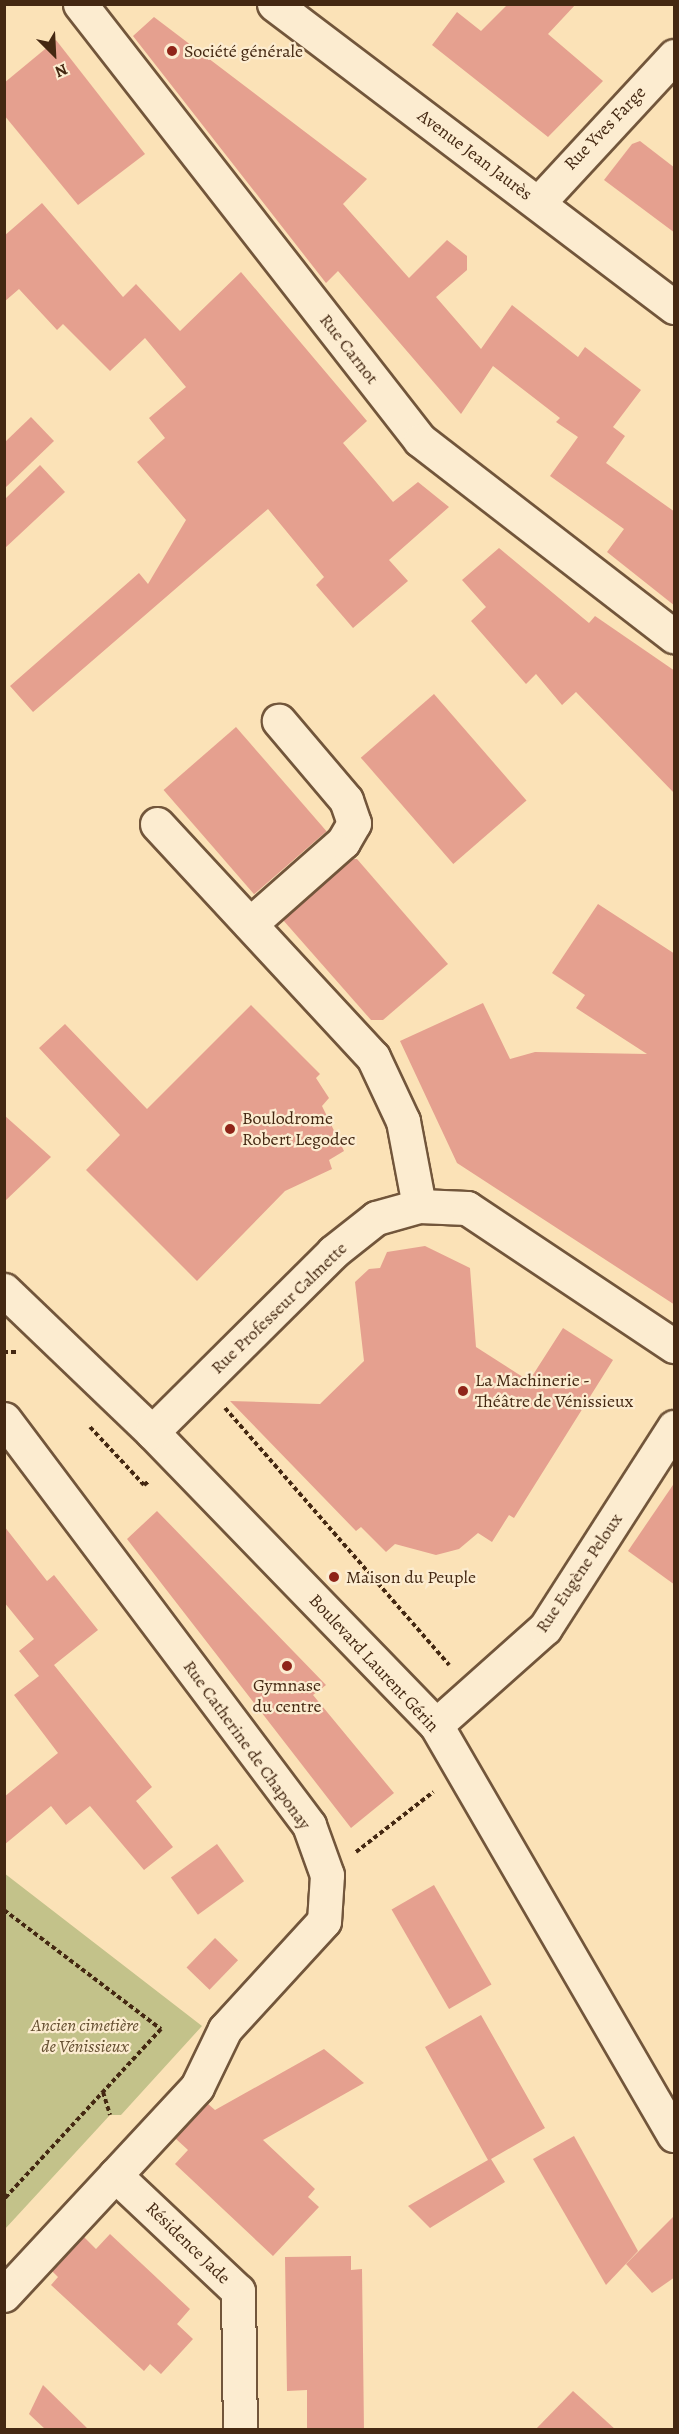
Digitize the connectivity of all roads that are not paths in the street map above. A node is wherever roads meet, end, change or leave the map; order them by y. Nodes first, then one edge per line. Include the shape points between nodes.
1 (80, 4) edge
2 (274, 4) edge
3 (675, 56) edge
4 (539, 202) junction
5 (675, 307) edge
6 (675, 636) edge
7 (279, 721) dead end
8 (157, 824) dead end
9 (250, 924) junction
10 (419, 1206) junction
11 (4, 1290) edge
12 (675, 1346) edge
13 (4, 1419) edge
14 (675, 1427) edge
15 (152, 1432) junction
16 (436, 1725) junction
17 (675, 2135) edge
18 (116, 2175) junction
19 (4, 2295) edge
20 (240, 2430) edge

1 - 6 street, Rue Carnot via 420,440
2 - 4 street, Avenue Jean Jaurès
3 - 4 street, Rue Yves Farge
4 - 5 street, Avenue Jean Jaurès
7 - 9 street via 346,800 354,823 343,842
8 - 9 street
9 - 10 street via 373,1057 403,1121
10 - 12 street, Rue Professeur Calmette via 467,1208
10 - 15 street, Rue Professeur Calmette via 376,1218 333,1252
11 - 15 street, Boulevard Laurent Gérin
13 - 18 street, Rue Catherine de Chaponay via 309,1825 327,1875 324,1920 225,2029 197,2087
14 - 16 street, Rue Eugène Peloux via 545,1628 475,1695
15 - 16 street, Boulevard Laurent Gérin
16 - 17 street, Boulevard Laurent Gérin
18 - 19 street, Rue Catherine de Chaponay
18 - 20 street, Résidence Jade via 238,2291

